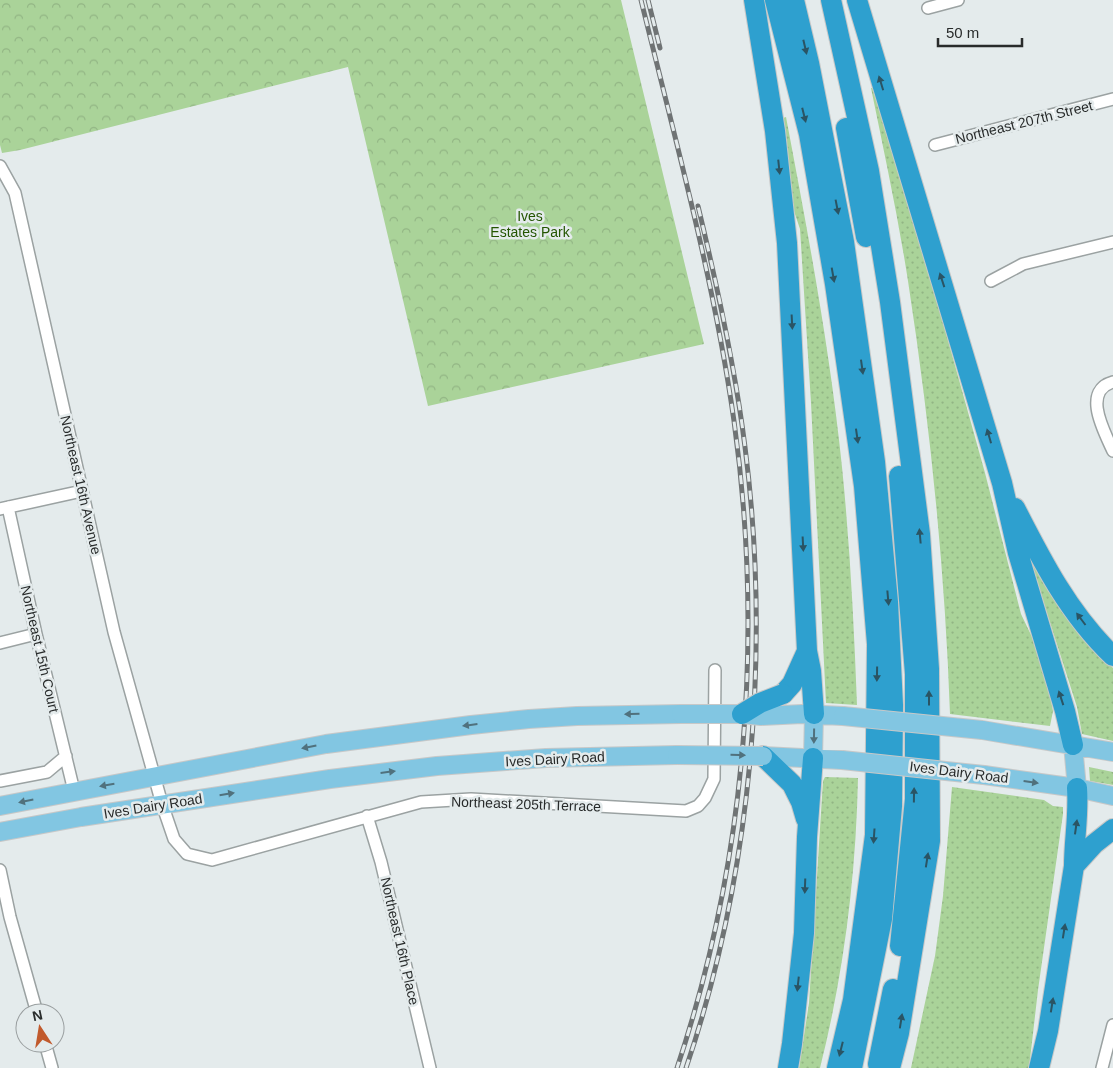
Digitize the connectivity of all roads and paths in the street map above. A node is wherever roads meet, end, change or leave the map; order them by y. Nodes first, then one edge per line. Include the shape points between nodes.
1 (754, 0) edge
2 (775, 0) edge
3 (794, 0) edge
4 (818, 0) edge
5 (831, 0) edge
6 (857, 0) edge
7 (958, 0) edge
8 (928, 8) dead end
9 (1113, 99) edge
10 (935, 145) dead end
11 (0, 166) edge
12 (1113, 242) edge
13 (991, 281) dead end
14 (1113, 382) edge
15 (1113, 451) edge
16 (1002, 483) junction
17 (82, 492) junction
18 (4, 508) edge
19 (36, 634) junction
20 (0, 643) edge
21 (807, 651) junction
22 (1113, 656) edge
23 (715, 670) dead end
24 (742, 714) junction
25 (814, 714) junction
26 (1073, 745) junction
27 (1113, 752) edge
28 (66, 756) junction
29 (771, 756) junction
30 (813, 758) junction
31 (154, 776) junction
32 (0, 781) edge
33 (1077, 788) junction
34 (74, 791) junction
35 (1113, 796) edge
36 (162, 804) junction
37 (0, 806) edge
38 (367, 816) junction
39 (808, 827) junction
40 (1113, 829) edge
41 (0, 832) edge
42 (1074, 866) junction
43 (0, 870) edge
44 (34, 1003) edge
45 (1113, 1025) edge
46 (48, 1053) edge
47 (52, 1068) edge
48 (430, 1068) edge
49 (788, 1068) edge
50 (837, 1068) edge
51 (852, 1068) edge
52 (877, 1068) edge
53 (890, 1068) edge
54 (1039, 1068) edge
55 (1102, 1068) edge

1 -> 21 highway via 775,131 787,243
2 -> 50 highway via 809,134 834,284 864,486 877,644 875,836 853,1000
3 -> 51 highway via 844,242 875,462 894,705 892,806 882,919
52 -> 4 highway via 900,950 914,809 915,674 897,440 876,296 837,77
53 -> 5 highway via 899,1034 930,841 928,669 920,534 890,302 869,171
16 -> 6 highway
7 - 8 street
9 - 10 street, Northeast 207th Street
11 - 17 street, Northeast 16th Avenue via 15,193
12 - 13 street via 1024,264
14 - 15 street via 1098,394 1096,409
22 -> 16 highway via 1060,591
26 -> 16 highway via 1018,553
17 - 18 street
17 - 31 street, Northeast 16th Avenue via 114,632
18 - 19 street, Northeast 15th Court
19 - 20 street
19 - 28 street, Northeast 15th Court
21 - 24 highway, bridge via 792,684 783,694
21 - 25 highway
23 - 38 street, Northeast 205th Terrace via 714,779 698,806 686,811 471,799 421,802
24 - 25 main road, Ives Dairy Road, bridge
24 -> 31 main road, Ives Dairy Road, bridge via 577,716 471,725 326,744
25 - 26 main road, bridge via 982,730
25 -> 30 main road
26 - 27 main road
26 - 33 main road
28 - 32 street via 47,772
28 - 34 street, Northeast 15th Court
29 - 30 main road, Ives Dairy Road
36 -> 29 main road, Ives Dairy Road, bridge via 436,766 546,758 677,754
29 - 39 highway via 785,779 792,784
30 -> 33 main road, Ives Dairy Road, bridge
30 - 39 highway
31 -> 34 main road, Ives Dairy Road
31 - 36 street, Northeast 16th Avenue
33 - 35 main road, Ives Dairy Road
42 -> 33 highway via 1079,808
34 -> 37 main road, Ives Dairy Road
36 - 38 street, Northeast 205th Terrace via 174,839 187,854 212,860
36 - 41 main road, Ives Dairy Road
38 - 48 street, Northeast 16th Place
39 -> 49 highway via 804,933
40 - 42 highway
54 -> 42 highway via 1048,1031
43 - 44 street
45 - 55 street
46 - 47 street

